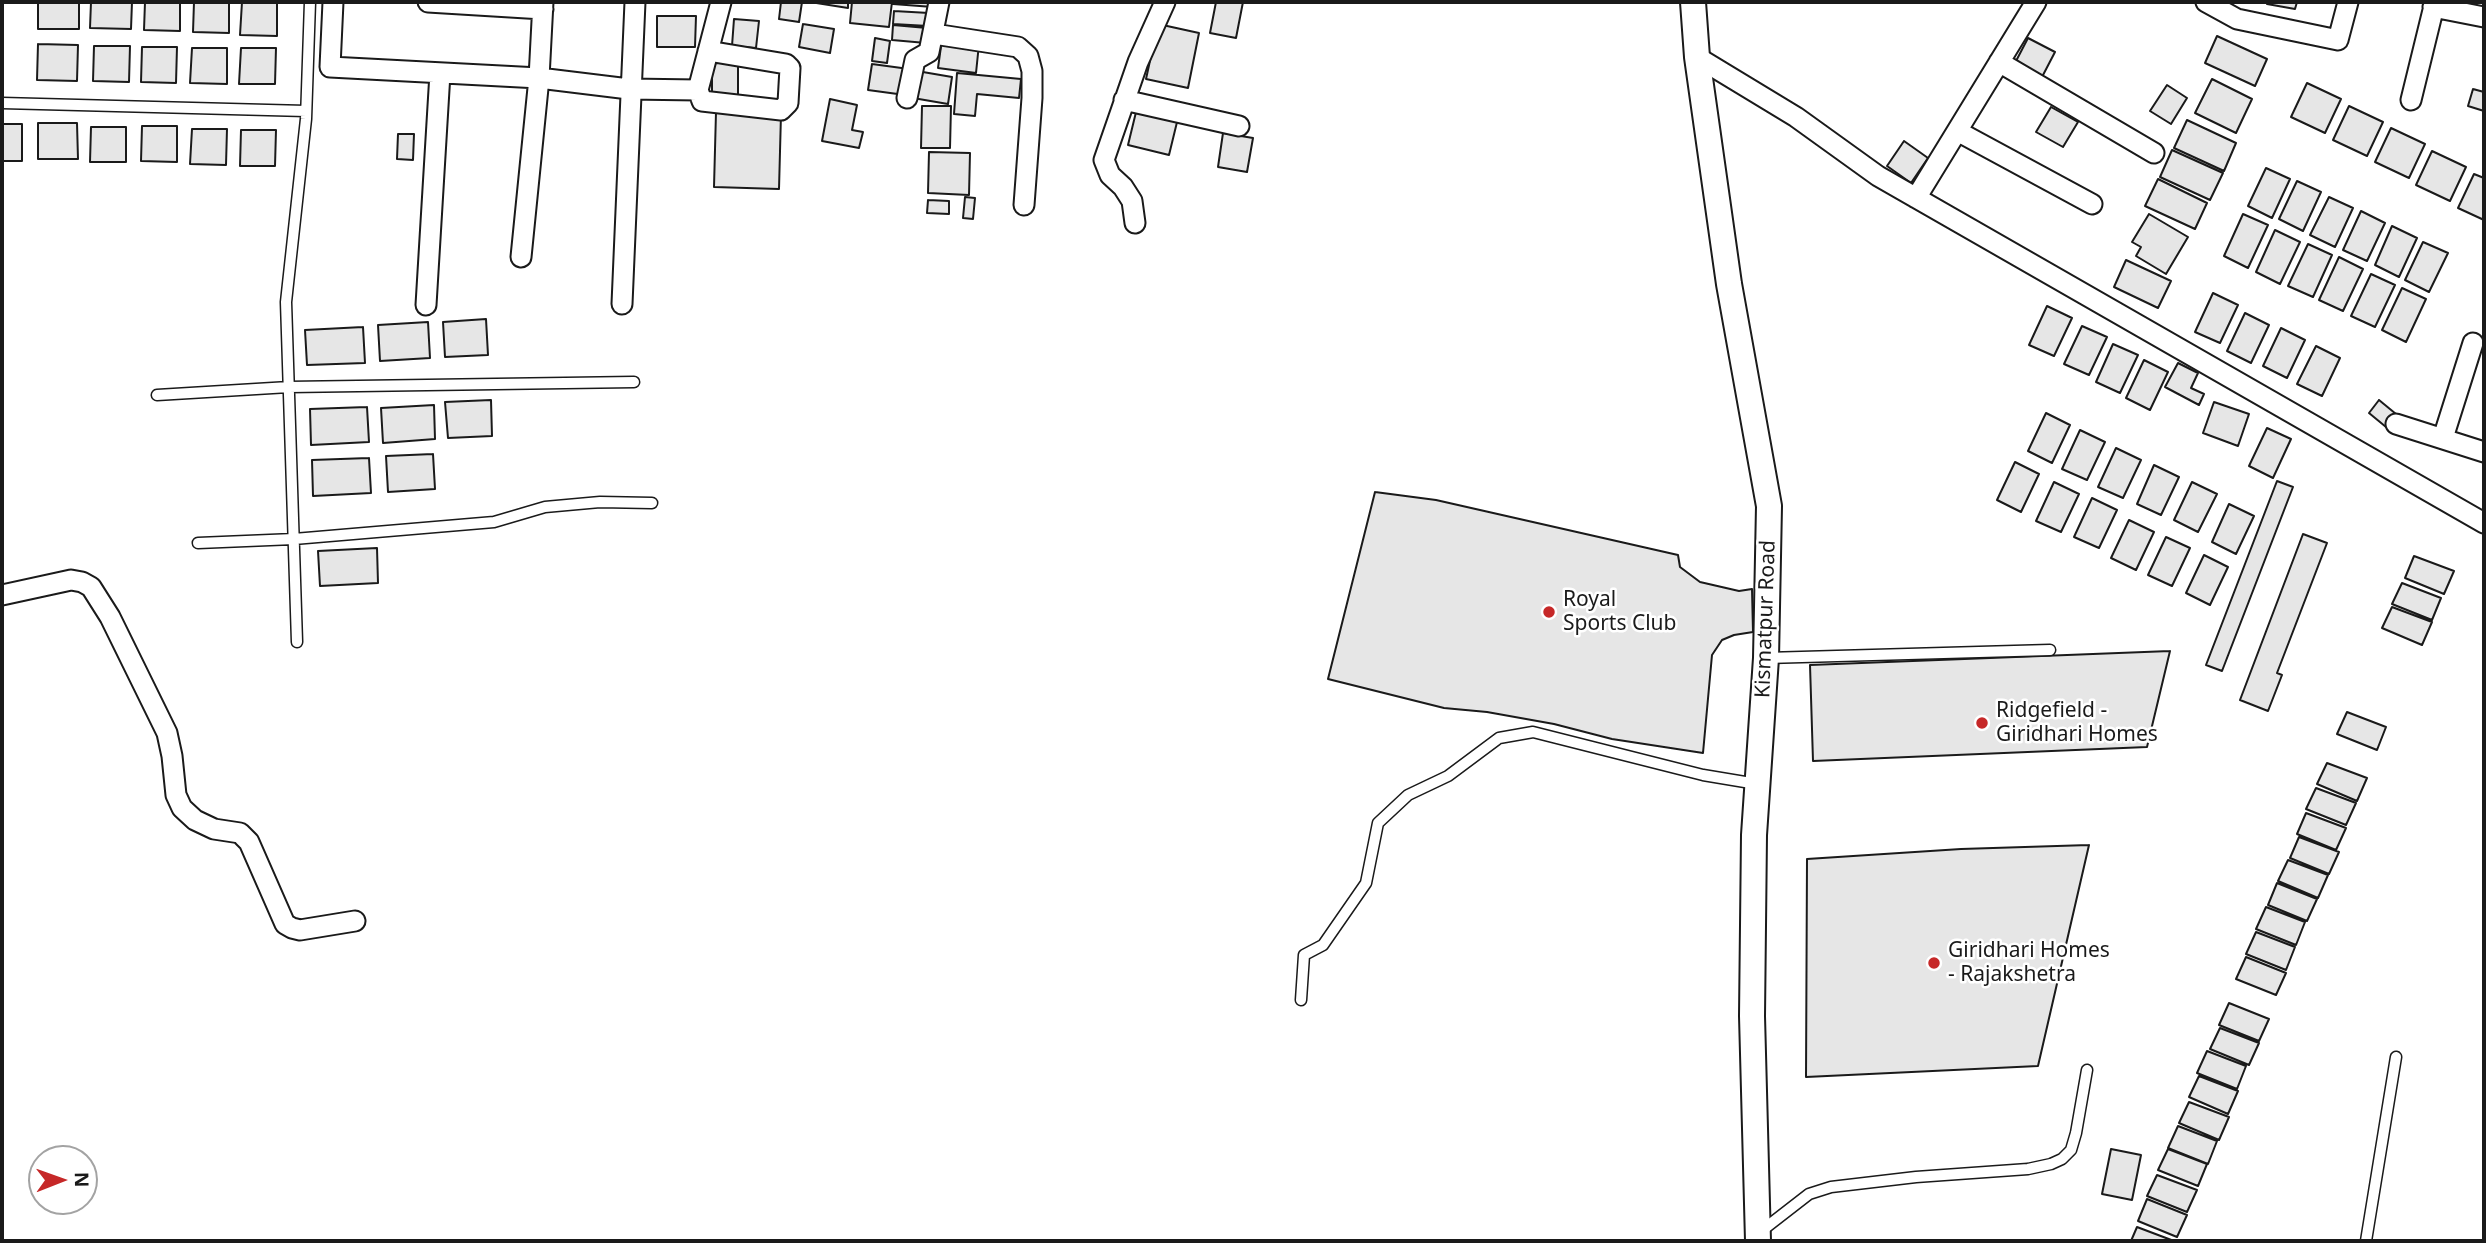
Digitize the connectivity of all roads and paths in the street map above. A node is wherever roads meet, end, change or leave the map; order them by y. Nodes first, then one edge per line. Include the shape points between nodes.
1 (310, 2) edge
2 (333, 2) edge
3 (428, 2) edge
4 (635, 2) edge
5 (721, 2) edge
6 (939, 2) edge
7 (1164, 2) edge
8 (1693, 2) edge
9 (2036, 2) edge
10 (2206, 2) edge
11 (2348, 2) edge
12 (2434, 4) edge
13 (543, 5) edge
14 (2484, 17) edge
15 (934, 34) junction
16 (708, 51) junction
17 (1697, 57) junction
18 (1998, 62) junction
19 (440, 73) junction
20 (539, 78) junction
21 (629, 89) junction
22 (698, 90) junction
23 (907, 98) dead end
24 (1124, 100) junction
25 (2411, 100) dead end
26 (2, 103) edge
27 (306, 111) junction
28 (1239, 126) dead end
29 (1957, 131) junction
30 (2154, 153) dead end
31 (1916, 198) junction
32 (2092, 204) dead end
33 (1024, 205) dead end
34 (1135, 223) dead end
35 (522, 257) dead end
36 (622, 304) dead end
37 (426, 305) dead end
38 (2473, 343) dead end
39 (634, 382) dead end
40 (289, 387) junction
41 (157, 395) dead end
42 (2396, 424) dead end
43 (2444, 438) junction
44 (2484, 452) edge
45 (652, 503) dead end
46 (2484, 523) edge
47 (294, 539) junction
48 (198, 543) dead end
49 (2, 595) edge
50 (297, 642) dead end
51 (2050, 650) dead end
52 (1766, 657) junction
53 (1758, 785) junction
54 (355, 921) dead end
55 (1301, 1000) dead end
56 (2396, 1057) dead end
57 (2087, 1070) dead end
58 (1757, 1238) edge
59 (2365, 1241) edge

1 - 27 lane
2 - 19 street via 330,67
3 - 13 street
4 - 21 street
5 - 16 street
6 - 15 street
7 - 24 street
8 - 17 street, Kismatpur Road
9 - 18 street
10 - 11 street via 2237,19 2338,40
12 - 14 street
12 - 25 street
13 - 20 street
15 - 23 street via 929,52 915,60
15 - 33 street via 1018,47 1028,56 1032,97
16 - 22 street
16 - 22 street via 786,64 790,68 788,103 781,110 702,101
17 - 31 street
17 - 52 street, Kismatpur Road via 1729,284 1769,506
18 - 29 street
18 - 30 street
19 - 20 street
19 - 37 street
20 - 21 street
20 - 35 street
21 - 22 street
21 - 36 street
24 - 28 street
24 - 34 street via 1104,160 1110,175 1132,201
26 - 27 lane
27 - 40 lane via 286,302
29 - 31 street
29 - 32 street
31 - 46 street
38 - 43 street
39 - 40 lane
40 - 41 lane
40 - 47 lane
42 - 43 street
43 - 44 street
45 - 47 lane via 545,507 494,522
47 - 48 lane
47 - 50 lane
49 - 54 street via 71,580 91,587 167,733 182,808 195,820 240,833 249,842 285,924 300,930
51 - 52 lane
52 - 53 street, Kismatpur Road
53 - 55 lane via 1533,732 1499,738 1448,776 1408,795 1378,823 1366,883 1323,945 1304,955
53 - 58 street, Kismatpur Road via 1752,1002
56 - 59 lane
57 - 58 lane via 2076,1133 2071,1150 2062,1159 2028,1168 1831,1187 1810,1194

